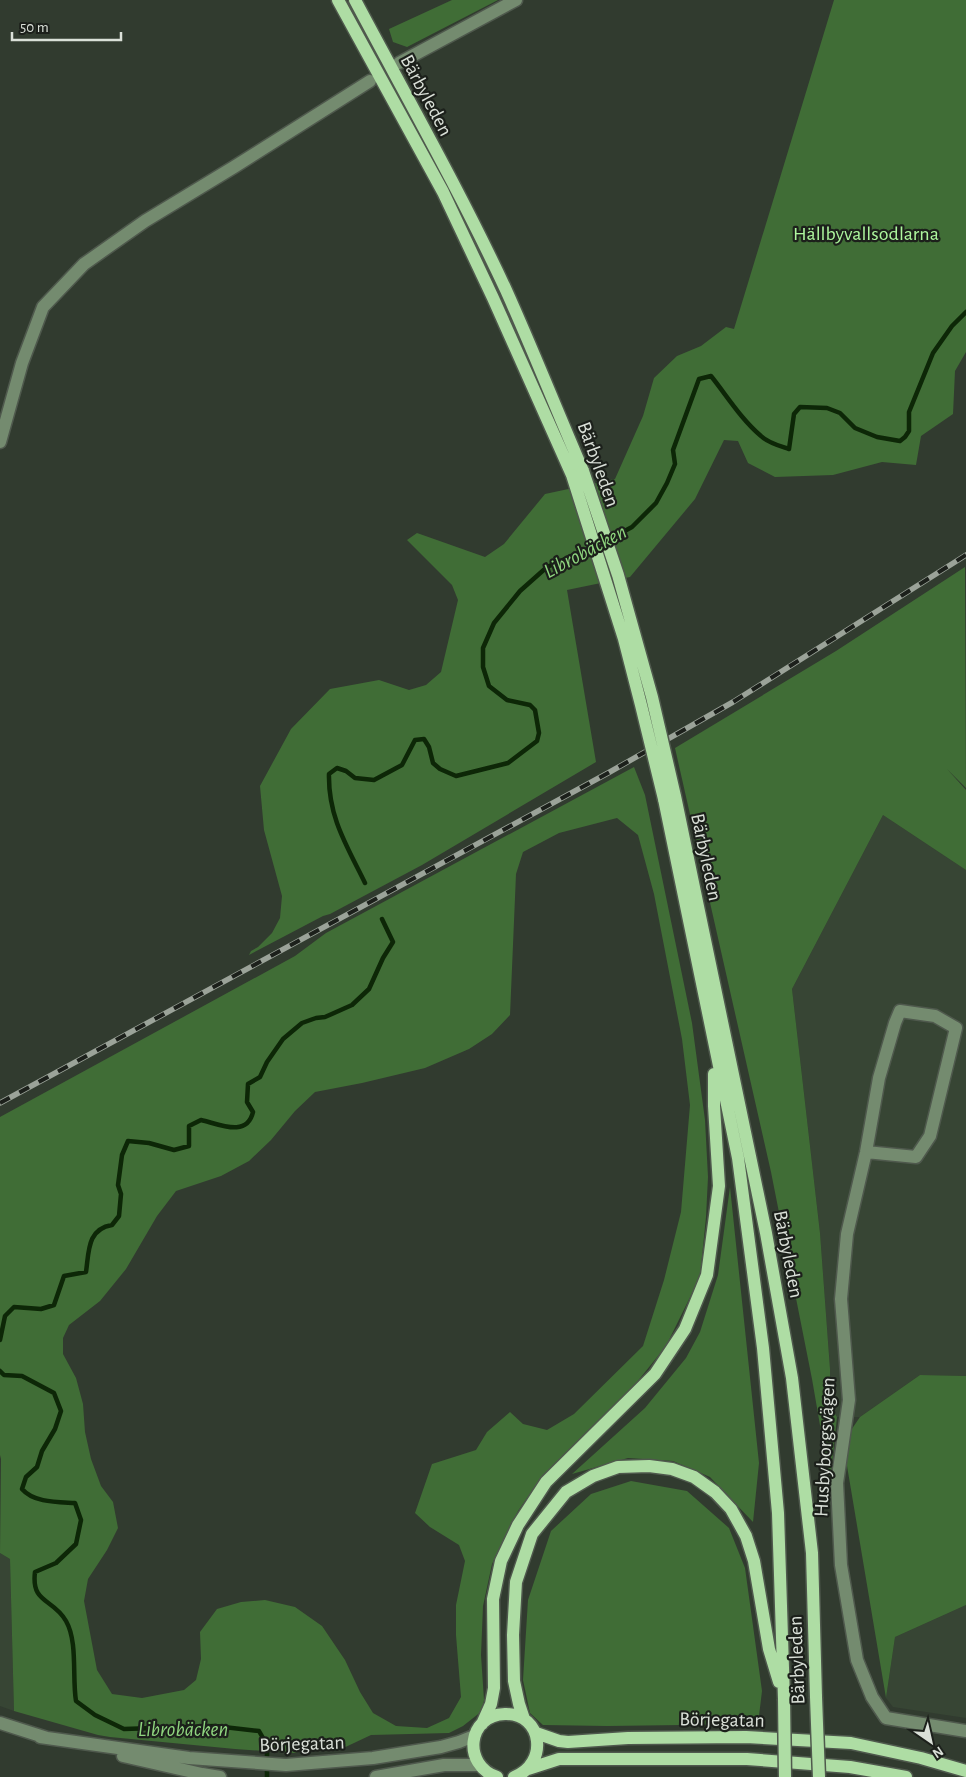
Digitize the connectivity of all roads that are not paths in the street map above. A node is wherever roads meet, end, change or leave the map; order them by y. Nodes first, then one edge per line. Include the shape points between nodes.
1 (338, 0) edge
2 (355, 0) edge
3 (516, 0) edge
4 (399, 63) dead end
5 (370, 81) dead end
6 (0, 442) edge
7 (578, 473) junction
8 (669, 798) junction
9 (715, 1049) junction
10 (866, 1152) junction
11 (784, 1699) junction
12 (524, 1720) junction
13 (0, 1723) edge
14 (482, 1724) junction
15 (966, 1731) edge
16 (536, 1734) junction
17 (40, 1736) junction
18 (474, 1736) junction
19 (479, 1765) junction
20 (966, 1771) edge
21 (522, 1774) edge
22 (494, 1776) edge
23 (220, 1777) edge
24 (376, 1777) edge
25 (785, 1777) edge
26 (819, 1777) edge
27 (906, 1777) edge

1 - 7 main road, Bärbyleden via 443,192
2 - 7 main road, Bärbyleden via 505,288 552,393
3 - 4 street
5 - 6 street via 145,221 84,264 43,307 22,362
7 - 8 main road, Bärbyleden, bridge
8 - 9 main road, Bärbyleden
8 - 26 main road, Bärbyleden, bridge via 766,1234 792,1378 812,1553
9 - 11 main road, Bärbyleden via 738,1158 763,1348 778,1513
9 - 14 main road via 714,1106 719,1186 707,1276 685,1329 655,1374 546,1482 518,1526 501,1561 493,1599 494,1688
10 - 10 street, Husbyborgsvägen via 879,1078 900,1011 936,1016 956,1028 930,1136 916,1157
10 - 15 street, Husbyborgsvägen via 847,1234 841,1299 849,1400 837,1483 844,1584 858,1660 872,1697 886,1718
11 - 12 main road via 769,1649 754,1561 746,1536 731,1509 716,1492 694,1477 672,1469 618,1467 593,1476 566,1492 532,1534 516,1582 514,1626 514,1681
11 - 25 main road, Bärbyleden, bridge
12 - 14 main road via 516,1715 498,1714
12 - 16 main road
13 - 17 street, Börjegatan
14 - 18 main road
16 - 20 main road, Börjegatan via 568,1742 746,1737 851,1743
16 - 21 main road via 538,1743 534,1761
17 - 18 street, Börjegatan via 189,1758 286,1765 373,1758 441,1747
17 - 23 street, Börjegatan
18 - 19 main road via 473,1748
19 - 22 main road
19 - 24 street via 444,1766
21 - 27 main road, Börjegatan via 560,1759 747,1760 850,1767

